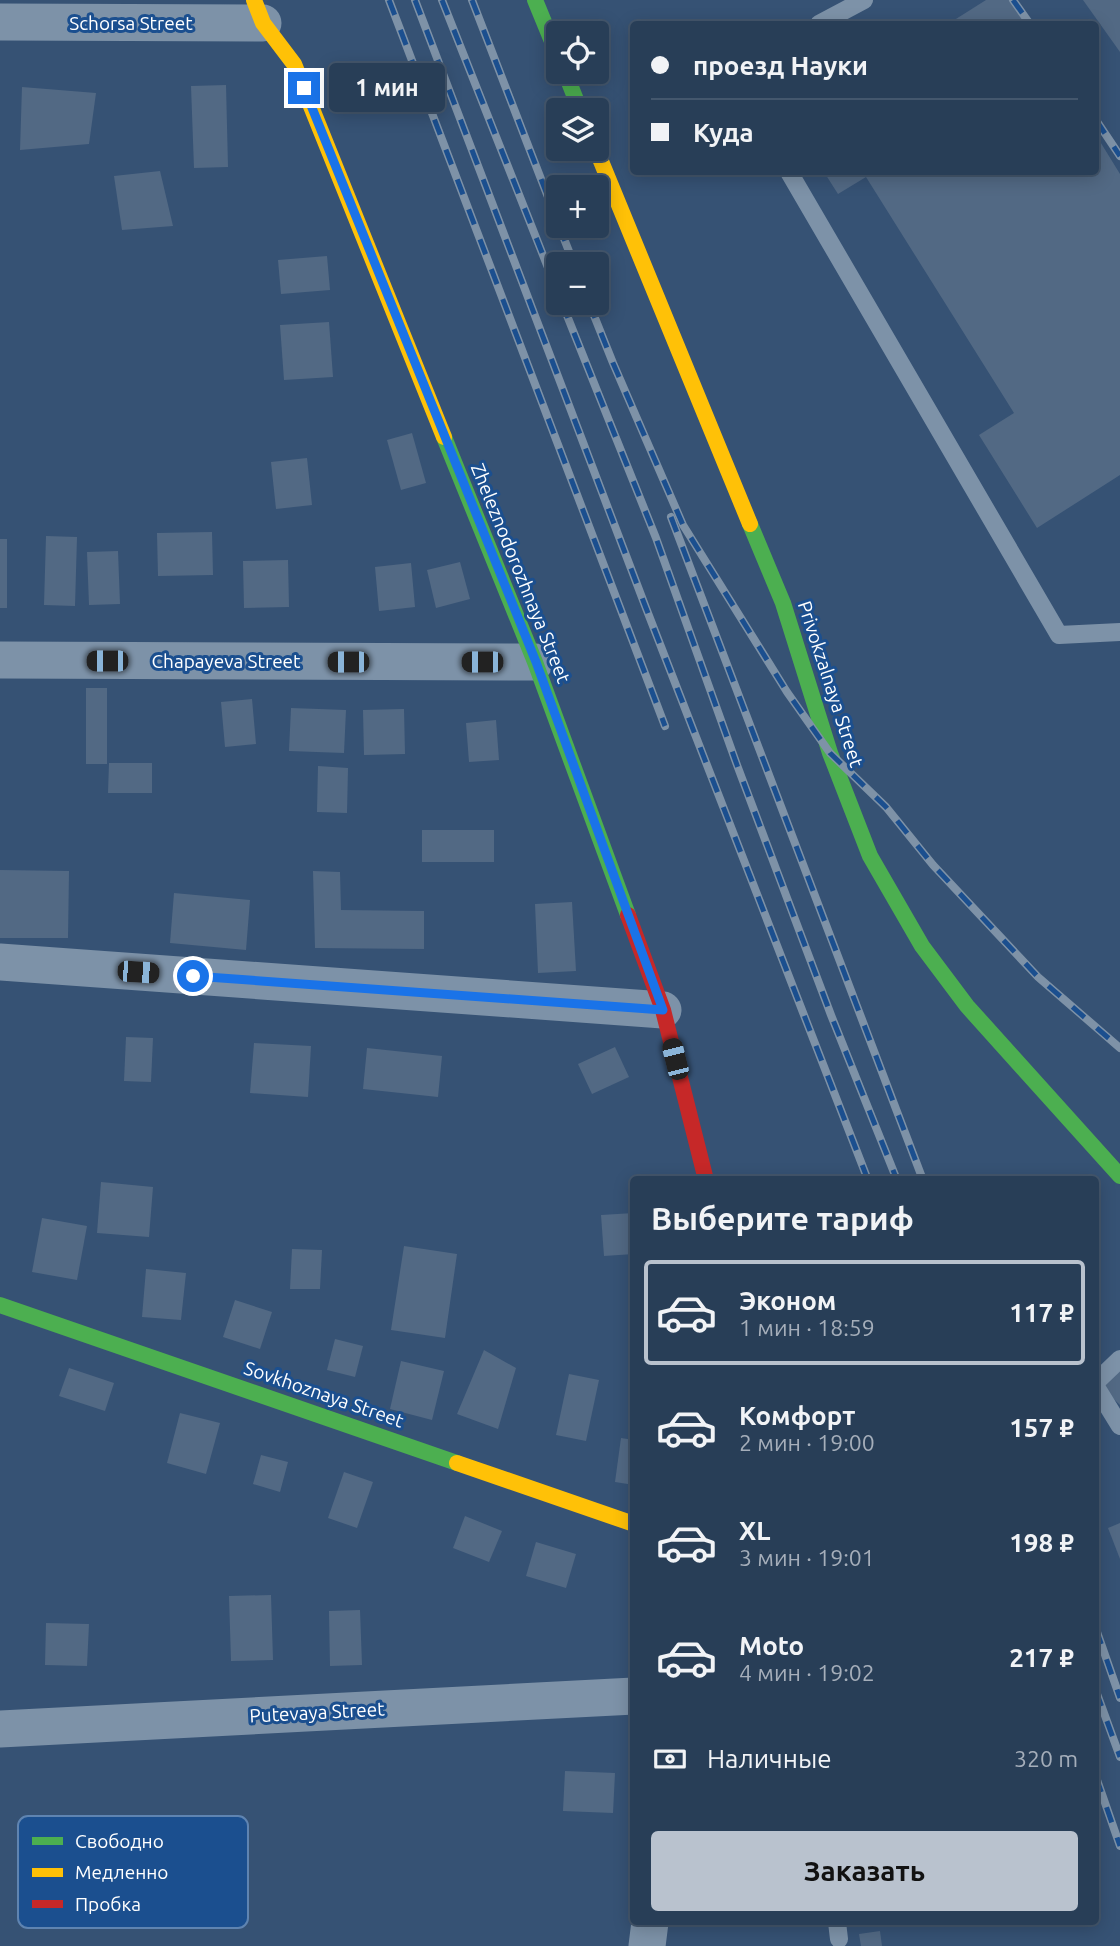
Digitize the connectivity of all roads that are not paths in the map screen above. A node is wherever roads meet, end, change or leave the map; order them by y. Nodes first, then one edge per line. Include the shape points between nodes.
1 (535, 0) edge
2 (864, 0) edge
3 (258, 12) edge
4 (824, 21) edge
5 (0, 22) edge
6 (546, 27) edge
7 (601, 161) edge
8 (791, 175) edge
9 (1120, 632) edge
10 (0, 660) edge
11 (536, 662) junction
12 (0, 962) edge
13 (663, 1010) junction
14 (705, 1176) edge
15 (1120, 1176) edge
16 (0, 1305) edge
17 (1120, 1359) edge
18 (1099, 1381) edge
19 (1099, 1389) edge
20 (1120, 1426) edge
21 (630, 1523) edge
22 (630, 1696) edge
23 (0, 1729) edge
24 (650, 1925) edge
25 (647, 1946) edge

1 - 6 street
2 - 4 lane
3 - 5 street, Schorsa Street
3 - 11 street, Zheleznodorozhnaya Street via 295,64
7 - 15 street, Privokzalnaya Street via 783,603 870,856 922,946 967,1006
8 - 9 lane via 1059,635
10 - 11 street, Chapayeva Street
11 - 13 street, Zheleznodorozhnaya Street
12 - 13 street
13 - 14 street, Zheleznodorozhnaya Street
16 - 21 street, Sovkhoznaya Street
17 - 18 lane
19 - 20 lane
22 - 23 street, Putevaya Street
24 - 25 street

